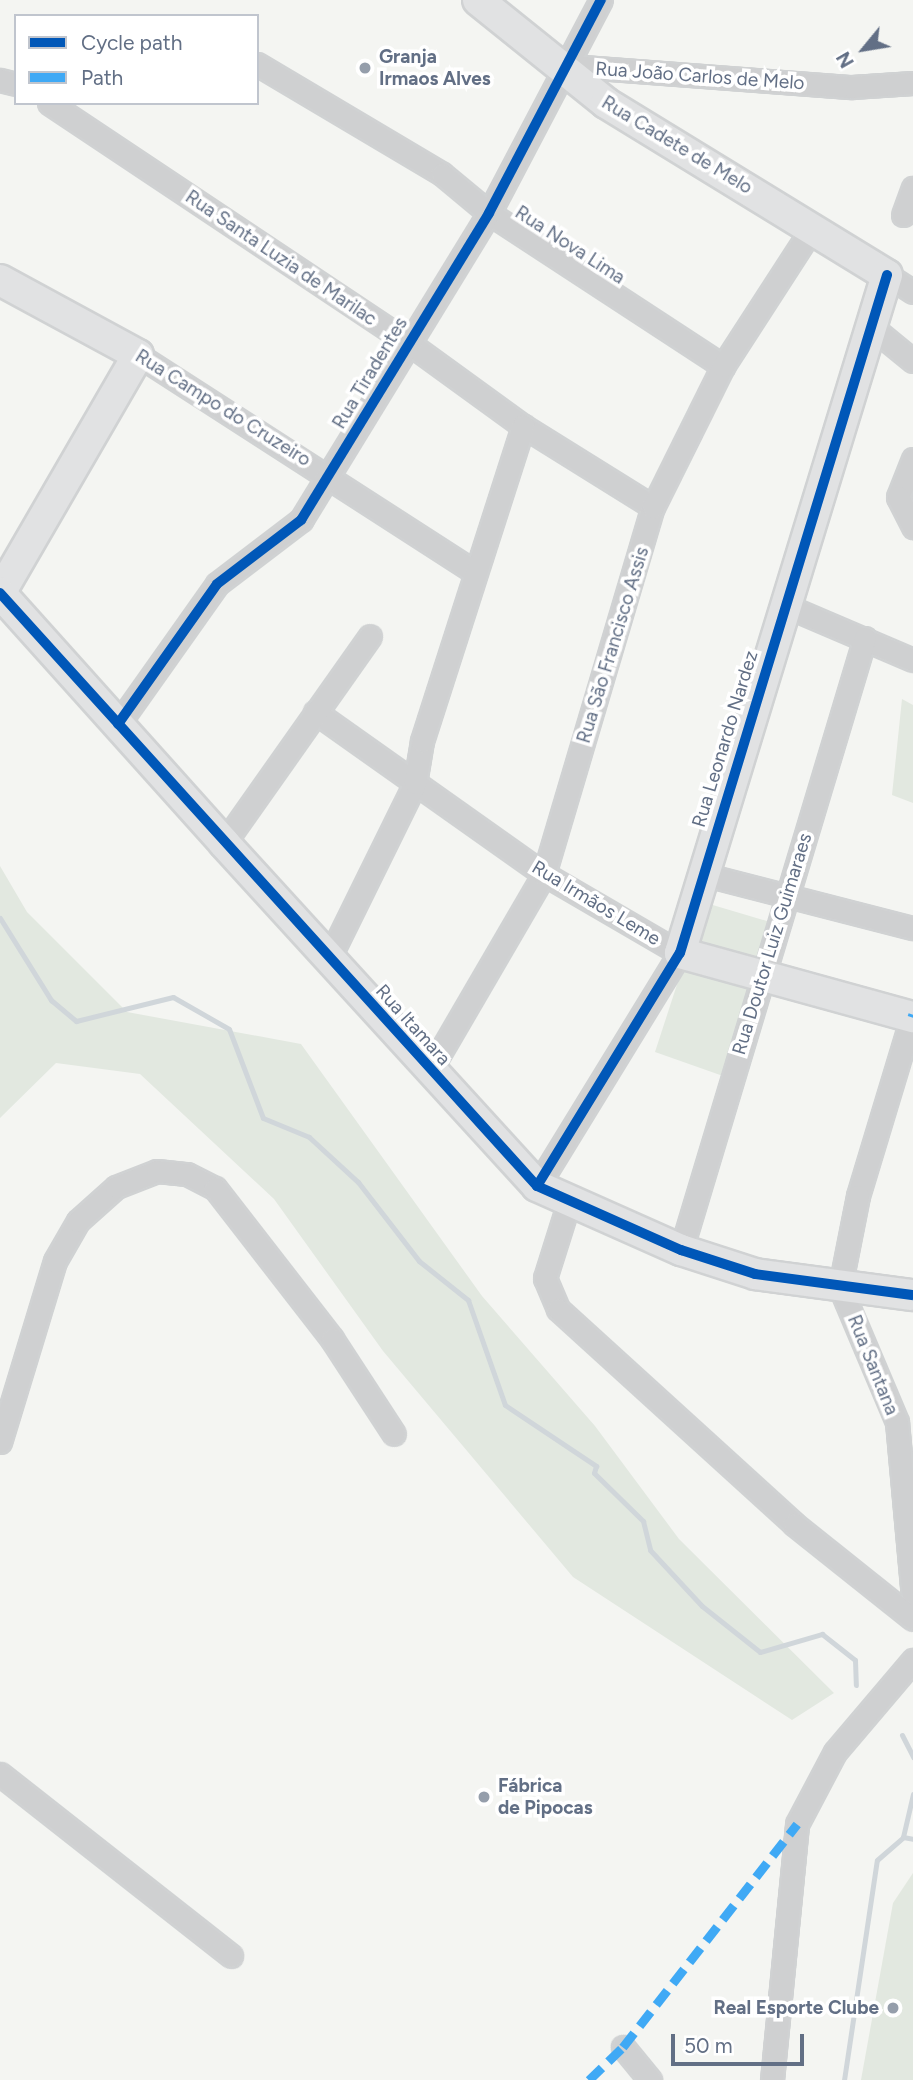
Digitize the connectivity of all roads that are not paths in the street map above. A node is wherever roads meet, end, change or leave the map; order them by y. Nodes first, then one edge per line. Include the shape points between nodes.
1 (478, 0) edge
2 (601, 0) edge
3 (259, 65) edge
4 (568, 70) junction
5 (913, 83) edge
6 (52, 105) edge
7 (913, 188) edge
8 (489, 213) junction
9 (903, 215) dead end
10 (813, 227) junction
11 (887, 275) junction
12 (0, 280) edge
13 (913, 292) edge
14 (869, 325) junction
15 (410, 344) junction
16 (138, 355) junction
17 (913, 361) edge
18 (723, 366) junction
19 (523, 426) junction
20 (913, 459) edge
21 (328, 474) junction
22 (653, 507) junction
23 (913, 527) edge
24 (475, 572) junction
25 (0, 593) edge
26 (784, 605) junction
27 (370, 636) dead end
28 (865, 638) junction
29 (913, 660) edge
30 (315, 712) junction
31 (118, 724) junction
32 (415, 783) junction
33 (224, 843) junction
34 (544, 874) junction
35 (702, 874) junction
36 (788, 896) junction
37 (913, 929) edge
38 (680, 953) junction
39 (329, 958) junction
40 (763, 978) junction
41 (913, 1017) edge
42 (430, 1070) junction
43 (537, 1186) junction
44 (569, 1202) junction
45 (681, 1250) junction
46 (840, 1287) junction
47 (913, 1295) edge
48 (394, 1434) dead end
49 (0, 1442) edge
50 (913, 1597) edge
51 (913, 1619) edge
52 (913, 1660) edge
53 (0, 1774) edge
54 (231, 1956) dead end
55 (623, 2047) dead end
56 (650, 2080) edge
57 (772, 2080) edge

1 - 4 street, Rua Cadete de Melo
2 - 4 street, Rua Tiradentes
3 - 8 street, Rua Nova Lima via 442,174
4 - 5 street, Rua João Carlos de Melo via 852,88
4 - 8 street, Rua Tiradentes
4 - 10 street, Rua Cadete de Melo
6 - 15 street, Rua Santa Luzia de Marilac
7 - 9 street
8 - 15 street, Rua Tiradentes
8 - 18 street, Rua Nova Lima
10 - 11 street, Rua Cadete de Melo
10 - 18 street, Rua São Francisco Assis
11 - 13 street
11 - 14 street, Rua Leonardo Nardez
12 - 16 street, Rua Campo do Cruzeiro
14 - 17 street
14 - 26 street, Rua Leonardo Nardez
15 - 19 street, Rua Santa Luzia de Marilac
15 - 21 street, Rua Tiradentes
16 - 21 street, Rua Campo do Cruzeiro
16 - 25 street
18 - 22 street, Rua São Francisco Assis
19 - 22 street, Rua Santa Luzia de Marilac
19 - 24 street
20 - 23 street via 898,497
21 - 24 street, Rua Campo do Cruzeiro
21 - 31 street, Rua Tiradentes via 290,531 217,584
22 - 34 street, Rua São Francisco Assis
24 - 32 street via 422,741
25 - 31 street, Rua Itamara
26 - 28 street
26 - 35 street, Rua Leonardo Nardez
27 - 30 street
28 - 29 street
28 - 36 street, Rua Doutor Luiz Guimaraes
30 - 32 street, Rua Irmãos Leme
30 - 33 street
31 - 33 street, Rua Itamara
32 - 34 street, Rua Irmãos Leme
32 - 39 street
33 - 39 street, Rua Itamara
34 - 38 street, Rua Irmãos Leme
34 - 42 street, Rua São Francisco Assis
35 - 36 street
35 - 38 street, Rua Leonardo Nardez
36 - 37 street
36 - 40 street, Rua Doutor Luiz Guimaraes
38 - 40 street, Rua Irmãos Leme
38 - 43 street, Rua Leonardo Nardez
39 - 42 street, Rua Itamara
40 - 41 street, Rua Irmãos Leme
40 - 45 street, Rua Doutor Luiz Guimaraes
41 - 46 street via 859,1196
42 - 43 street, Rua Itamara
43 - 44 street, Rua Itamara
44 - 45 street, Rua Itamara
44 - 51 street via 545,1278 558,1309 794,1524
45 - 46 street, Rua Itamara via 755,1275
46 - 47 street, Rua Itamara
46 - 50 street, Rua Santana via 897,1422
48 - 49 street via 332,1339 215,1188 187,1174 157,1171 116,1187 78,1220 55,1261
52 - 57 street via 835,1752 797,1824
53 - 54 street
55 - 56 street

